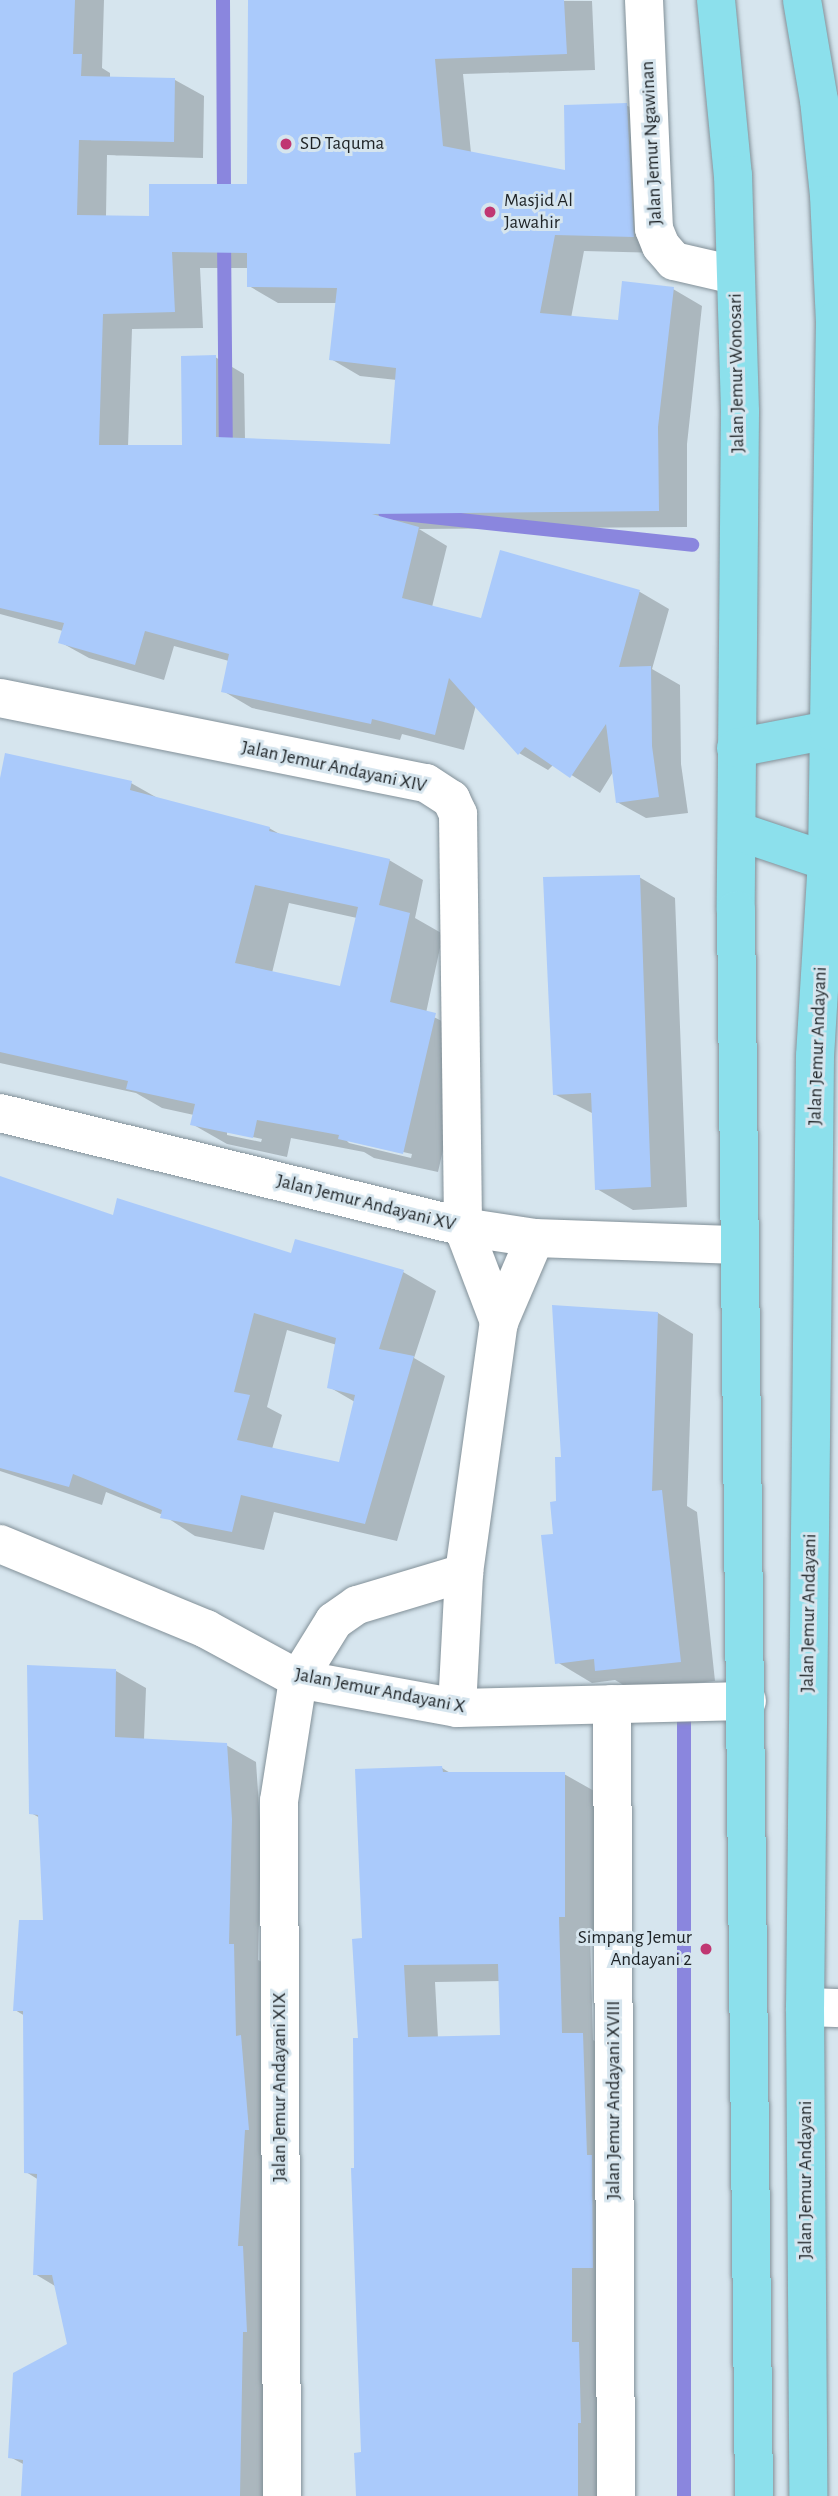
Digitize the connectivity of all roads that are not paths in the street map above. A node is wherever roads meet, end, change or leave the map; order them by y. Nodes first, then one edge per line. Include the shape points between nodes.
1 (644, 0) edge
2 (716, 0) edge
3 (802, 0) edge
4 (734, 275) junction
5 (0, 698) edge
6 (834, 727) edge
7 (736, 748) junction
8 (737, 831) junction
9 (832, 862) edge
10 (827, 1047) edge
11 (0, 1113) edge
12 (463, 1227) junction
13 (535, 1238) junction
14 (739, 1245) junction
15 (499, 1322) junction
16 (0, 1544) edge
17 (464, 1573) junction
18 (298, 1679) junction
19 (747, 1700) junction
20 (612, 1704) junction
21 (457, 1708) junction
22 (821, 2008) edge
23 (282, 2496) edge
24 (616, 2496) edge
25 (754, 2496) edge
26 (808, 2496) edge

1 - 4 street, Jalan Jemur Ngawinan via 654,229 674,261
2 - 4 main road, Jalan Jemur Wonosari via 733,175
3 - 6 main road via 829,195 835,321
4 - 7 main road, Jalan Jemur Wonosari via 740,412
5 - 12 street, Jalan Jemur Andayani XIV via 426,783 452,799 458,814
6 - 7 main road
6 - 9 main road, Jalan Jemur Andayani
7 - 8 main road
8 - 9 main road
8 - 14 main road
9 - 10 main road, Jalan Jemur Andayani
10 - 22 main road, Jalan Jemur Andayani
11 - 12 street, Jalan Jemur Andayani XV
12 - 13 street, Jalan Jemur Andayani XV
12 - 15 street
13 - 14 street, Jalan Jemur Andayani XV
13 - 15 street
14 - 19 main road
15 - 17 street
16 - 18 street, Jalan Jemur Andayani X via 206,1629
17 - 18 street via 357,1605 334,1620
17 - 21 street
18 - 21 street, Jalan Jemur Andayani X
18 - 23 street, Jalan Jemur Andayani XIX via 279,1801
19 - 20 street, Jalan Jemur Andayani X
19 - 25 main road
20 - 21 street, Jalan Jemur Andayani X
20 - 24 street, Jalan Jemur Andayani XVIII
22 - 26 main road, Jalan Jemur Andayani

